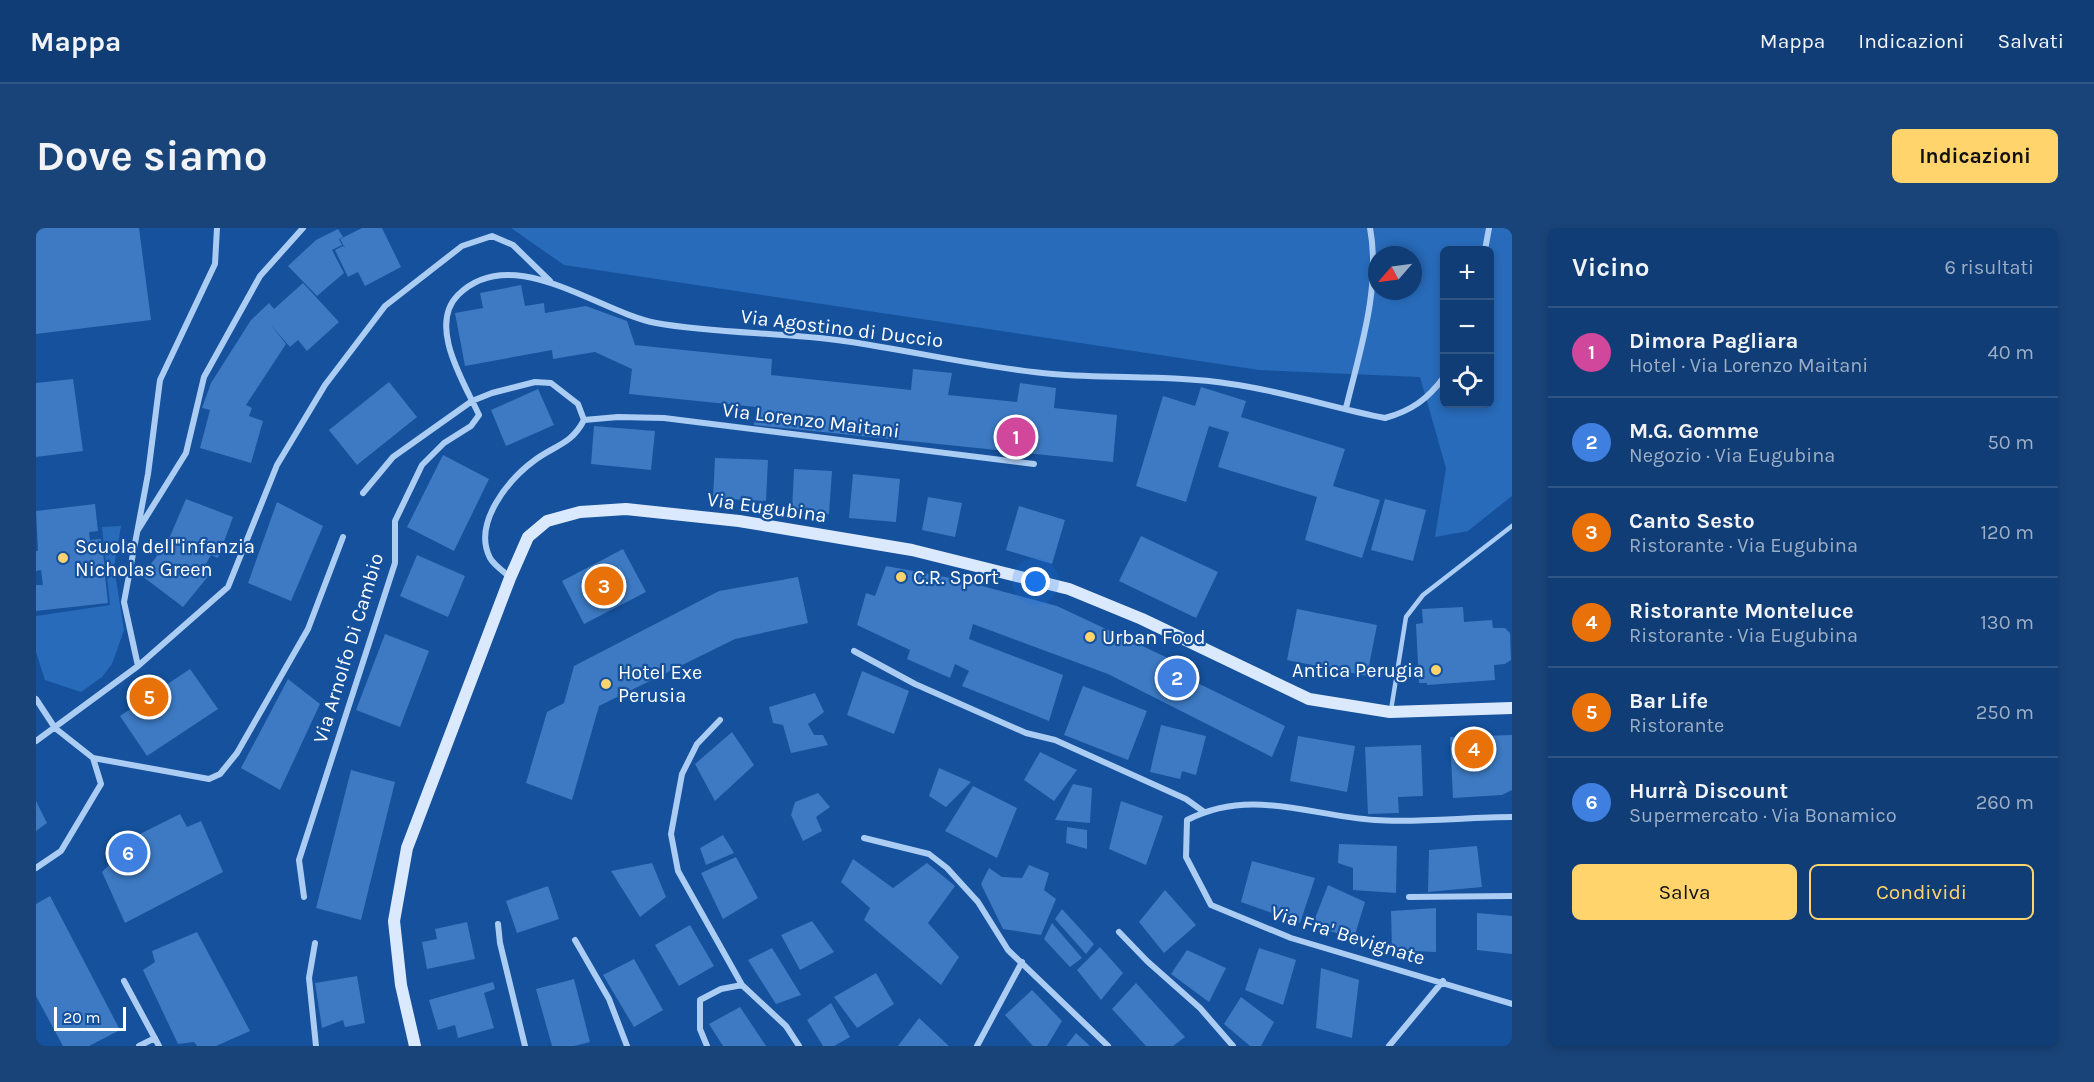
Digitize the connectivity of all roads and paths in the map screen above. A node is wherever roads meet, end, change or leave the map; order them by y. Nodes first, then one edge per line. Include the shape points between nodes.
1 (217, 228) edge
2 (303, 228) edge
3 (1370, 228) edge
4 (1489, 228) edge
5 (1486, 246) edge
6 (550, 281) junction
7 (1440, 383) edge
8 (472, 401) junction
9 (1346, 408) junction
10 (584, 420) junction
11 (1034, 464) dead end
12 (363, 493) dead end
13 (1512, 526) edge
14 (136, 533) junction
15 (343, 537) dead end
16 (510, 578) junction
17 (854, 651) dead end
18 (138, 666) junction
19 (36, 699) edge
20 (1512, 708) edge
21 (1390, 712) junction
22 (720, 720) dead end
23 (55, 728) junction
24 (36, 741) edge
25 (93, 758) junction
26 (1204, 812) junction
27 (1512, 817) edge
28 (864, 838) dead end
29 (36, 868) edge
30 (1512, 896) edge
31 (304, 897) dead end
32 (1409, 897) dead end
33 (498, 924) dead end
34 (1119, 932) dead end
35 (575, 940) dead end
36 (315, 944) dead end
37 (1022, 962) junction
38 (124, 981) dead end
39 (1443, 981) junction
40 (742, 986) junction
41 (1512, 1004) edge
42 (155, 1038) junction
43 (139, 1046) edge
44 (159, 1046) edge
45 (316, 1046) edge
46 (415, 1046) edge
47 (525, 1046) edge
48 (627, 1046) edge
49 (707, 1046) edge
50 (799, 1046) edge
51 (977, 1046) edge
52 (1108, 1046) edge
53 (1233, 1046) edge
54 (1389, 1046) edge

1 - 14 street via 215,264 160,380
2 - 14 street via 260,276 204,377 186,453
3 - 9 street via 1374,251 1368,320
4 - 5 street
6 - 8 street, Via Agostino di Duccio via 501,276 481,280 458,295 447,311 455,370
6 - 9 street, Via Agostino di Duccio via 654,323 842,341 1053,374 1231,383
6 - 18 street via 513,244 492,236 462,246 385,306 325,385 277,465 228,587
7 - 9 street, Via Agostino di Duccio via 1407,413 1384,418
8 - 10 street via 535,382 550,383 578,404
8 - 12 street via 393,457
8 - 31 street, Via Arnolfo Di Cambio via 479,415 422,465 395,521 394,563 299,861
10 - 11 street, Via Lorenzo Maitani via 664,417
10 - 16 street via 577,435 513,478 493,506 485,539 490,559
13 - 21 lane via 1423,595 1406,617
14 - 18 street via 124,602
15 - 25 street via 308,629 237,753 220,774 209,779
16 - 21 main road, Via Eugubina via 528,537 547,521 580,512 626,509 739,521 912,550 1069,589 1142,619 1309,699
16 - 46 main road, Via Eugubina via 407,848 394,921 400,985
17 - 26 street via 915,684 1026,733 1055,740 1186,799
18 - 23 street
19 - 23 street
20 - 21 main road, Via Eugubina
22 - 40 street via 697,744 682,774 671,834 678,871
23 - 24 street
23 - 25 street
25 - 29 street via 101,784 61,851
26 - 27 street via 1240,804 1288,806 1375,820
26 - 39 street, Via Fra' Bevignate via 1187,820 1186,857 1211,904 1292,938
28 - 37 street via 929,854 947,868 978,902 1008,950
30 - 32 street
33 - 47 street
34 - 53 street via 1200,1008
35 - 48 street via 609,999
36 - 45 street via 309,978
37 - 51 street
37 - 52 street
38 - 42 street
39 - 41 street, Via Fra' Bevignate
39 - 54 street
40 - 49 street via 721,989 700,1000 700,1029
40 - 50 street via 786,1026
42 - 43 street
42 - 44 street

